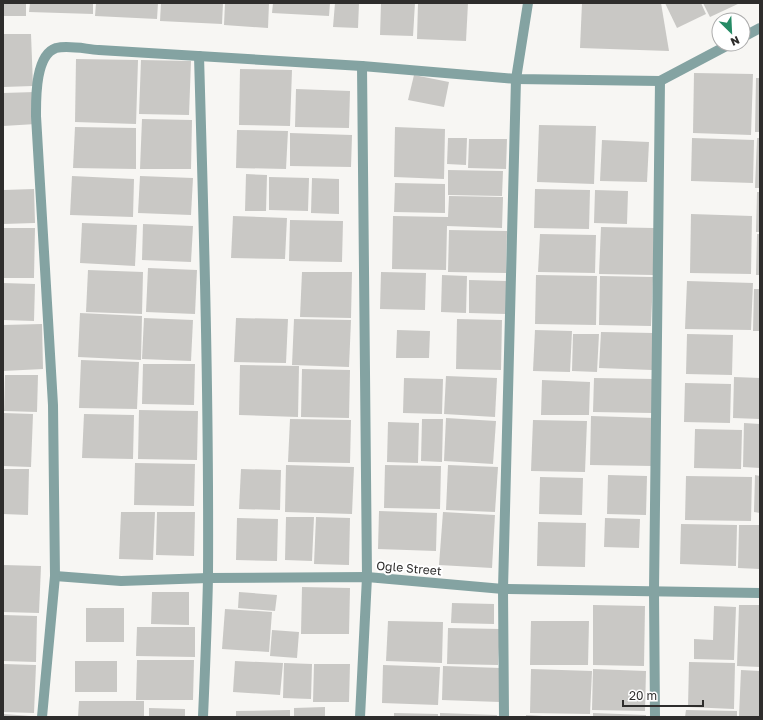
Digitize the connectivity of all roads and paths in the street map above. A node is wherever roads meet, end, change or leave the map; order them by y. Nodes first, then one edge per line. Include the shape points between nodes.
1 (528, 3) edge
2 (760, 28) edge
3 (751, 33) edge
4 (715, 52) edge
5 (199, 56) junction
6 (362, 66) junction
7 (516, 79) junction
8 (660, 81) junction
9 (55, 576) junction
10 (367, 577) junction
11 (208, 578) junction
12 (503, 589) junction
13 (654, 591) junction
14 (760, 593) edge
15 (42, 717) edge
16 (203, 717) edge
17 (360, 717) edge
18 (504, 717) edge
19 (655, 717) edge

1 - 7 street
2 - 3 street
4 - 8 street
5 - 6 street
5 - 9 street via 65,47 53,49 44,59 40,70 36,87 36,116 54,405
5 - 11 street via 206,293
6 - 7 street
6 - 10 street
7 - 8 street
7 - 12 street
8 - 13 street
9 - 11 street, Ogle Street via 121,581
9 - 15 street
10 - 11 street, Ogle Street
10 - 12 street, Ogle Street
10 - 17 street
11 - 16 street
12 - 13 street, Ogle Street
12 - 18 street
13 - 14 street, Ogle Street
13 - 19 street

